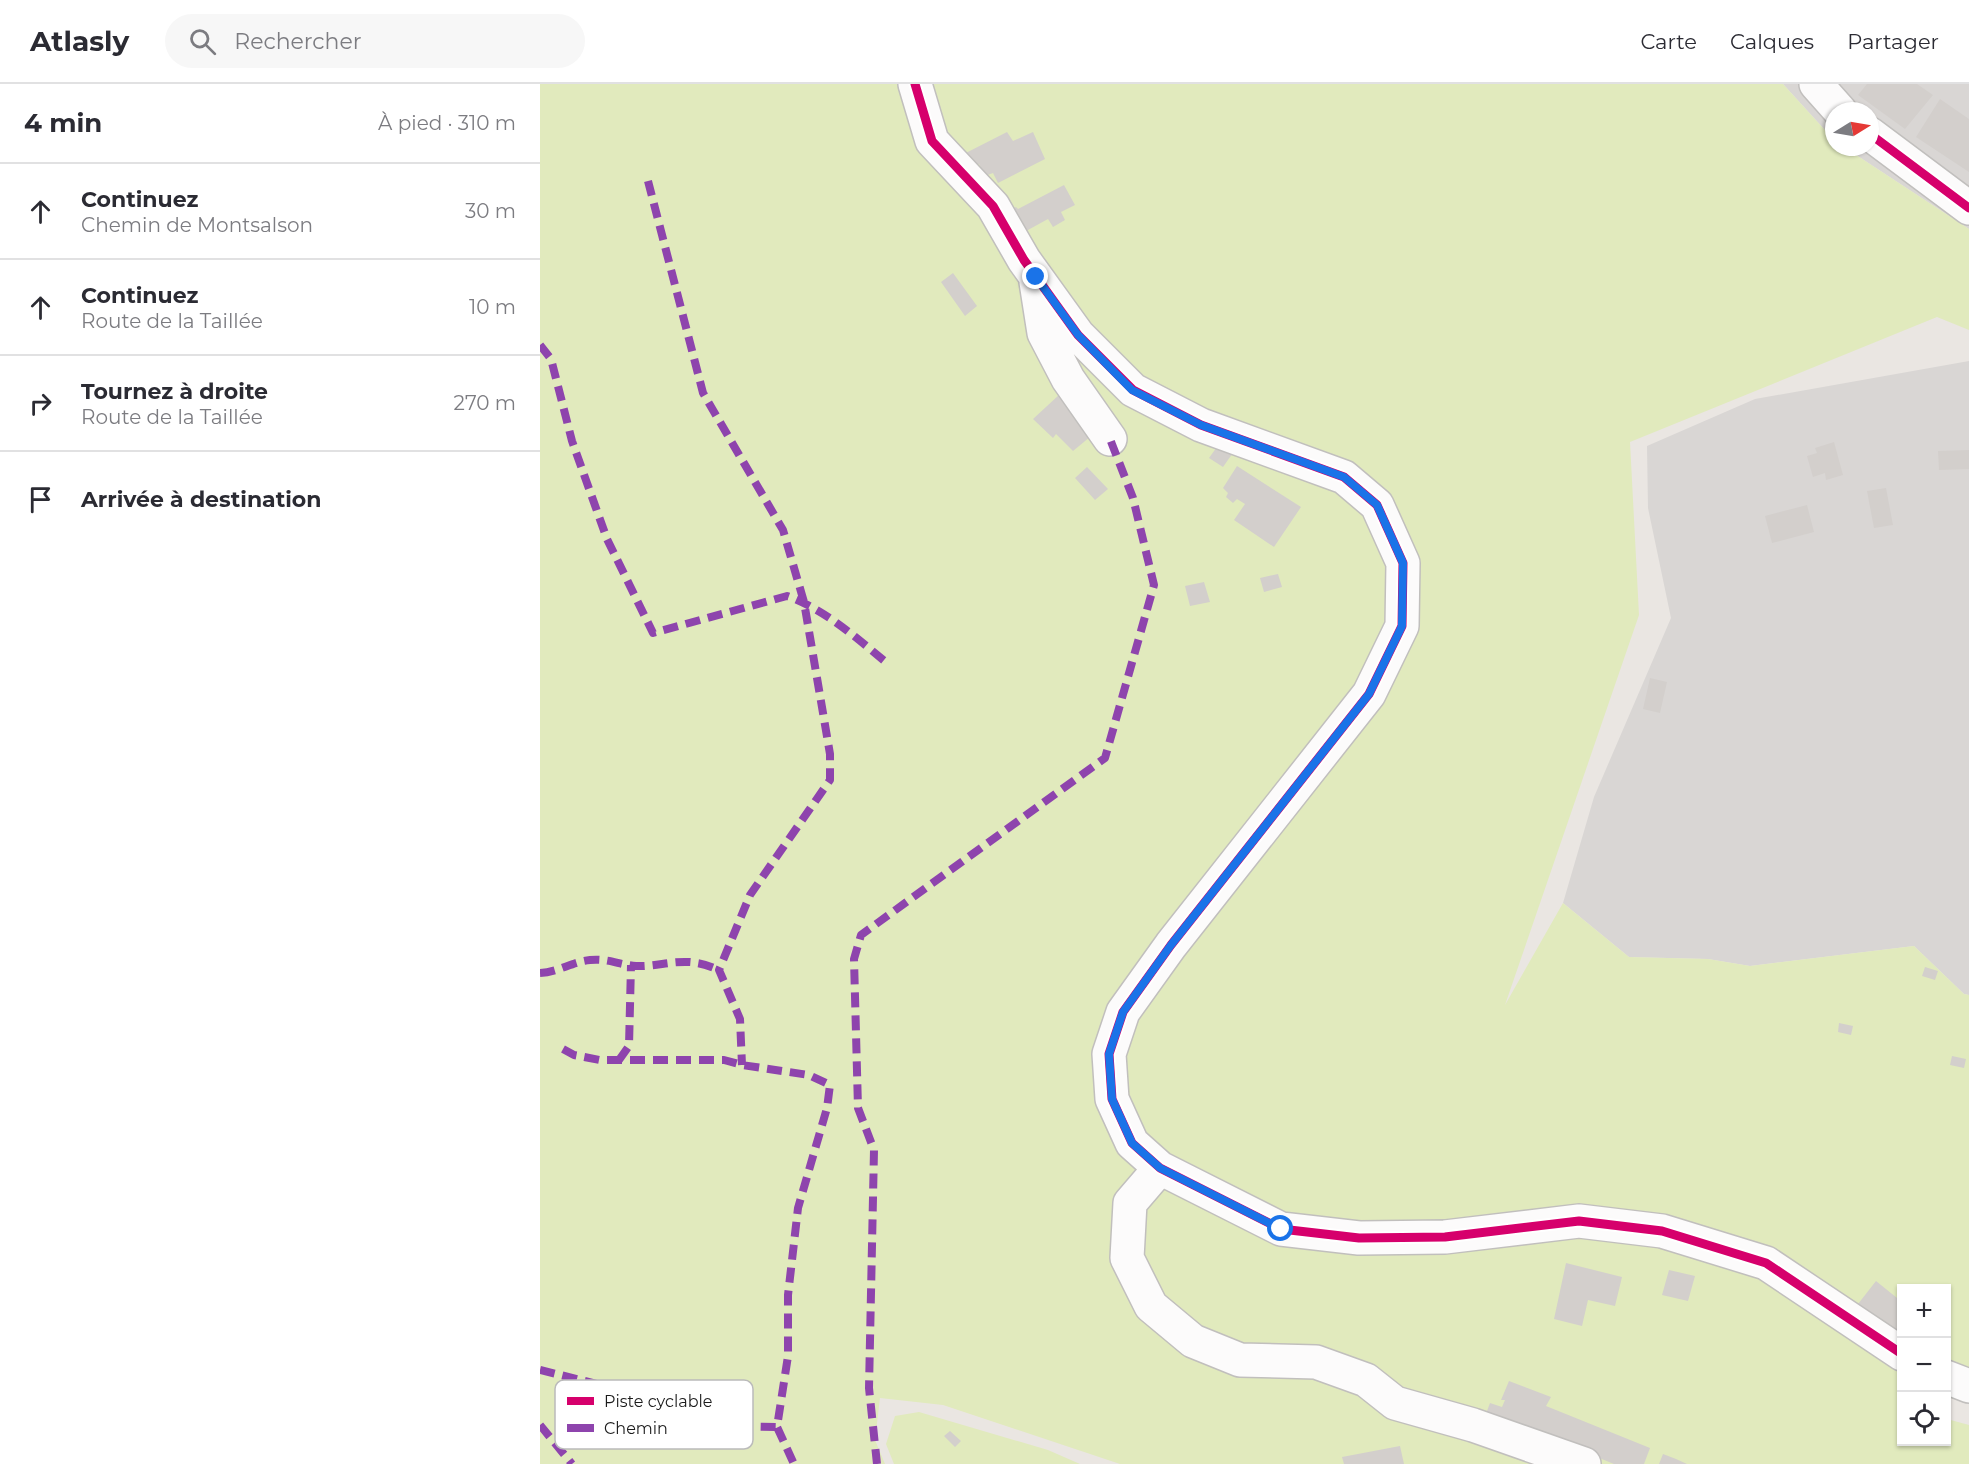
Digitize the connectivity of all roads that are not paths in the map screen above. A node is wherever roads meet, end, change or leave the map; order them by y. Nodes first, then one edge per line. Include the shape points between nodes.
1 (915, 84) edge
2 (1816, 84) edge
3 (1832, 102) edge
4 (1879, 141) edge
5 (1969, 208) edge
6 (1036, 277) junction
7 (1110, 439) dead end
8 (1160, 1168) junction
9 (1897, 1351) edge
10 (1951, 1379) edge
11 (1969, 1386) edge
12 (1584, 1464) edge

1 - 6 street via 932,141 993,206
2 - 3 street
4 - 5 street
6 - 7 street via 1044,333 1068,379
6 - 8 street via 1078,335 1132,390 1201,425 1344,477 1377,505 1403,563 1402,626 1369,694 1171,945 1123,1012 1109,1054 1112,1099 1132,1143
8 - 9 street via 1281,1229 1359,1238 1445,1237 1579,1221 1662,1231 1766,1263
8 - 12 street via 1130,1203 1127,1258 1152,1306 1193,1341 1240,1360 1316,1362 1366,1380 1395,1403 1473,1425
10 - 11 street

